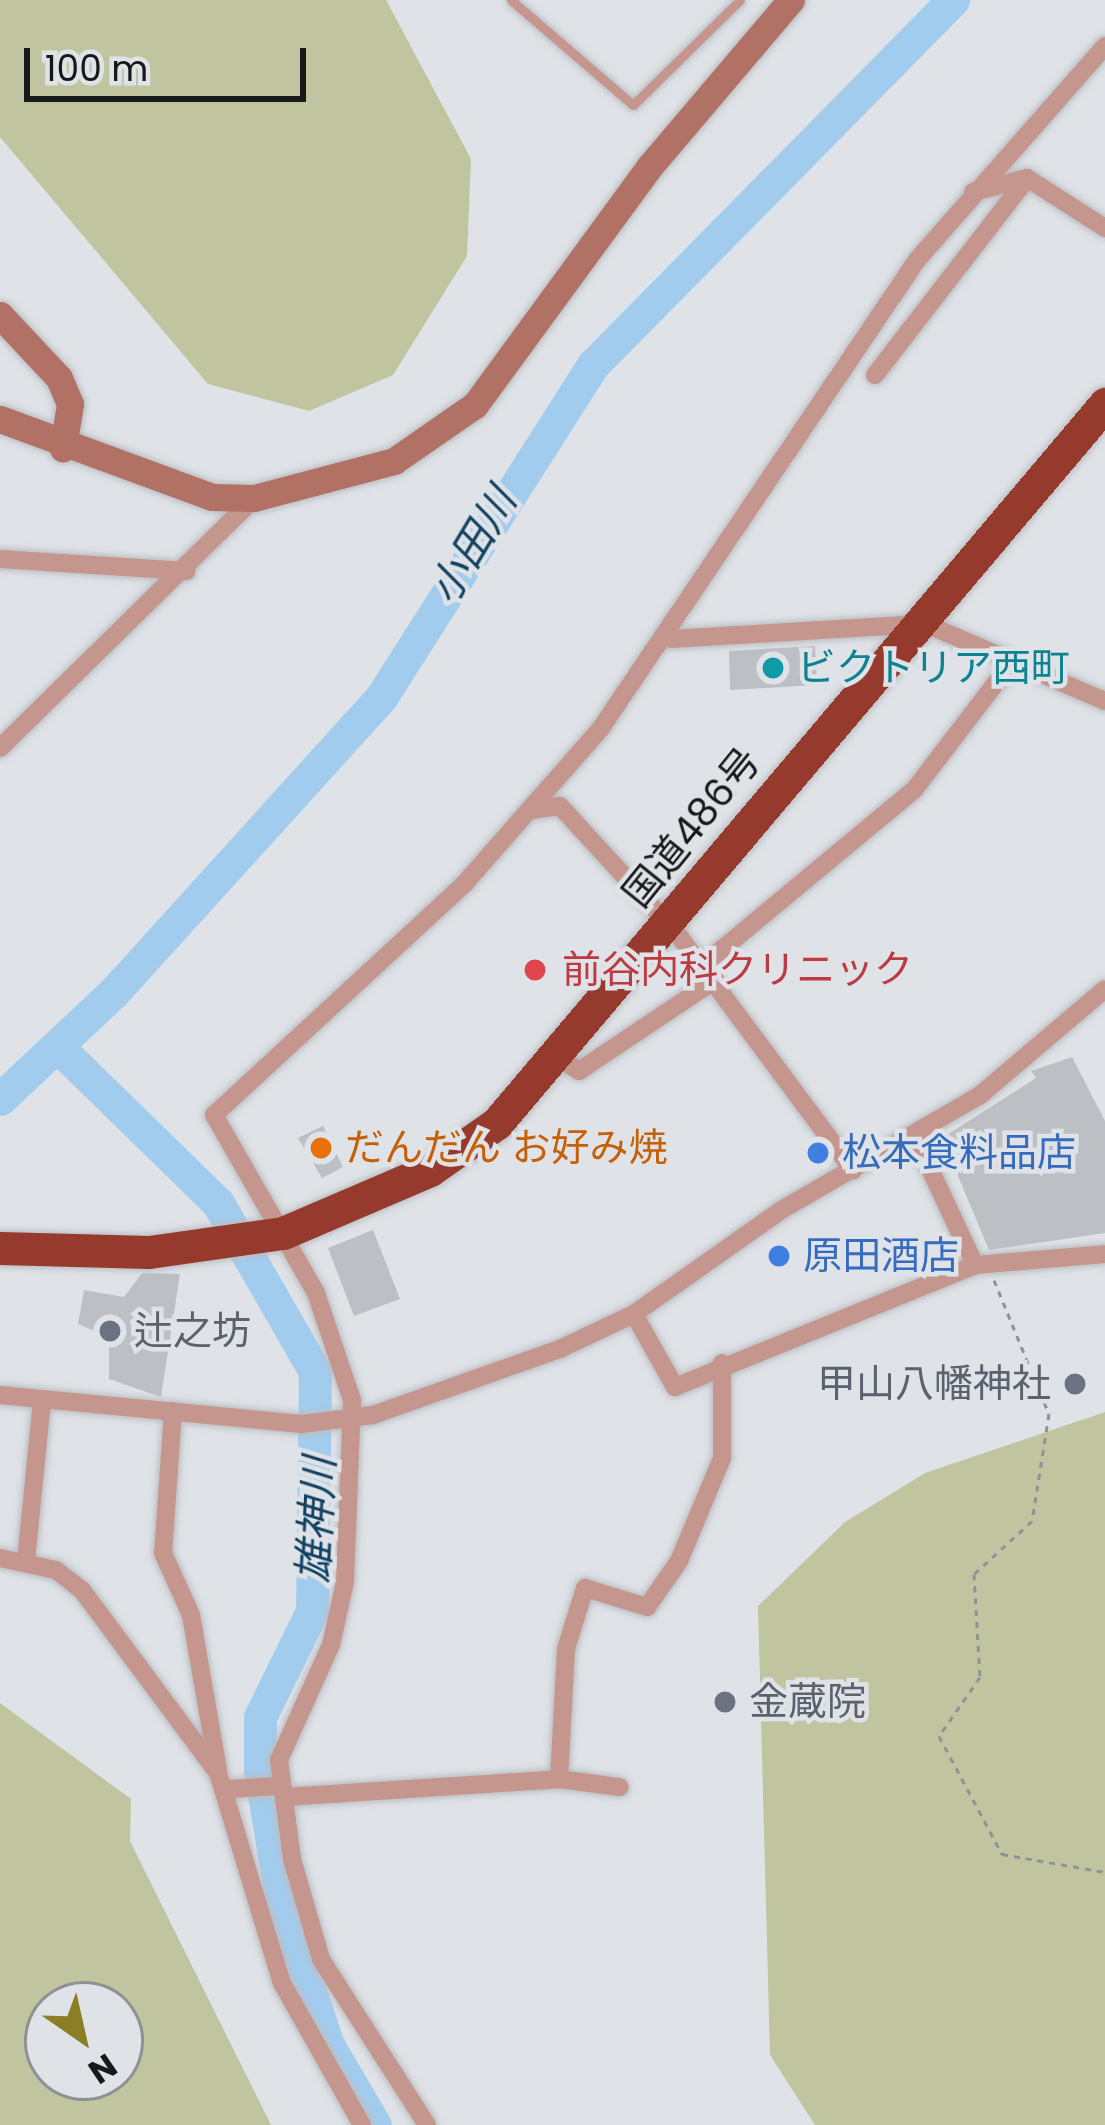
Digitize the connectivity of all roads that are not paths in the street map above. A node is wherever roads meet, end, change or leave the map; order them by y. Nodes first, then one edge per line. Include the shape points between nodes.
1 (740, 0) edge
2 (791, 0) edge
3 (513, 1) edge
4 (1105, 46) edge
5 (1038, 116) junction
6 (1024, 174) junction
7 (969, 192) junction
8 (1105, 228) edge
9 (0, 314) edge
10 (912, 323) junction
11 (856, 347) junction
12 (875, 375) dead end
13 (1105, 404) edge
14 (0, 419) edge
15 (63, 448) junction
16 (254, 498) junction
17 (0, 559) edge
18 (187, 571) junction
19 (913, 625) junction
20 (670, 639) junction
21 (1012, 662) junction
22 (1105, 700) edge
23 (0, 748) edge
24 (532, 810) junction
25 (667, 925) junction
26 (709, 973) junction
27 (1105, 989) edge
28 (559, 1058) junction
29 (915, 1137) junction
30 (854, 1170) junction
31 (279, 1234) junction
32 (0, 1248) edge
33 (1105, 1254) edge
34 (982, 1267) junction
35 (634, 1314) junction
36 (722, 1363) junction
37 (0, 1395) edge
38 (42, 1400) junction
39 (173, 1411) junction
40 (348, 1418) junction
41 (0, 1558) edge
42 (26, 1561) junction
43 (559, 1779) junction
44 (227, 1783) junction
45 (619, 1787) dead end
46 (277, 1790) junction
47 (362, 2125) edge
48 (428, 2125) edge

1 - 3 lane via 633,106
2 - 16 street via 650,166 475,405 394,461
4 - 5 street
5 - 6 street
5 - 7 street
6 - 7 street
6 - 8 street
6 - 10 street
7 - 11 street
9 - 15 street via 59,379 70,404
10 - 11 street
10 - 12 street
11 - 20 street
13 - 19 highway, 国道486号
14 - 15 street
15 - 16 street via 145,480
16 - 18 street
17 - 18 street
18 - 23 street
19 - 20 street
19 - 21 street
19 - 25 highway, 国道486号
20 - 24 street
21 - 22 street
21 - 26 street via 914,790
24 - 25 street via 560,806
24 - 31 street via 214,1115
25 - 26 street
25 - 28 highway, 国道486号
26 - 28 street via 579,1071
26 - 30 street
27 - 29 street via 1065,1033
28 - 31 highway, 国道486号 via 430,1170
29 - 30 street
29 - 34 street
30 - 35 street
31 - 32 highway, 国道486号 via 215,1247
31 - 40 street via 316,1293
33 - 34 street
34 - 36 street
35 - 36 street via 675,1387
35 - 40 street
36 - 43 street via 722,1458 679,1561 647,1607 585,1588 566,1649
37 - 38 street
38 - 39 street
38 - 42 street
39 - 40 street via 302,1424
39 - 44 street via 163,1553 191,1615
40 - 46 street via 345,1582
41 - 42 street
42 - 44 street via 82,1590
43 - 45 street
43 - 46 street
44 - 46 street
44 - 47 street via 281,1983
46 - 48 street via 321,1959

